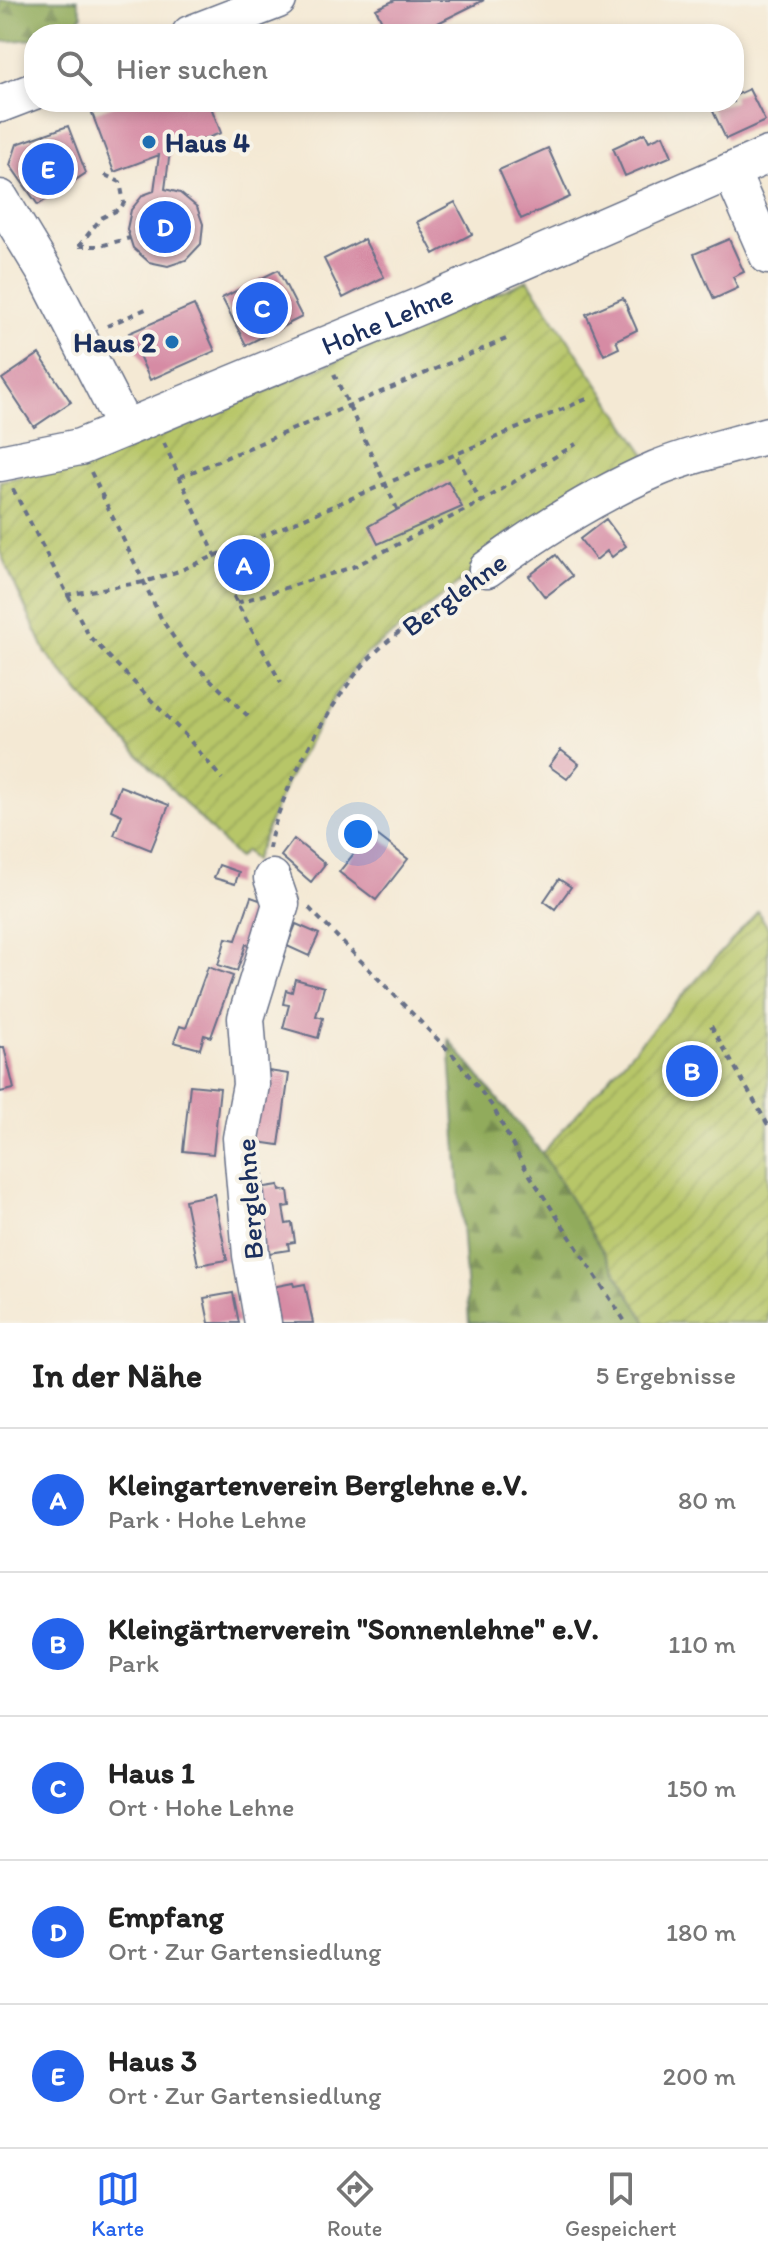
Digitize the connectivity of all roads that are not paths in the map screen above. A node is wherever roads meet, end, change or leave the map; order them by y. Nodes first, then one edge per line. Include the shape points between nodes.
1 (278, 0) edge
2 (216, 24) edge
3 (24, 95) edge
4 (0, 104) edge
5 (768, 155) edge
6 (731, 171) junction
7 (0, 198) edge
8 (768, 256) edge
9 (124, 426) junction
10 (768, 435) edge
11 (4, 471) edge
12 (487, 569) road end
13 (272, 878) road end
14 (263, 1323) edge

1 - 2 street
3 - 4 street
5 - 6 street, Hohe Lehne
6 - 8 street
6 - 9 street, Hohe Lehne via 420,306
7 - 9 street via 46,274
9 - 11 street, Hohe Lehne via 80,447
10 - 12 street, Berglehne via 658,468 533,536
13 - 14 street, Berglehne via 281,904 246,1018 251,1085 241,1138

